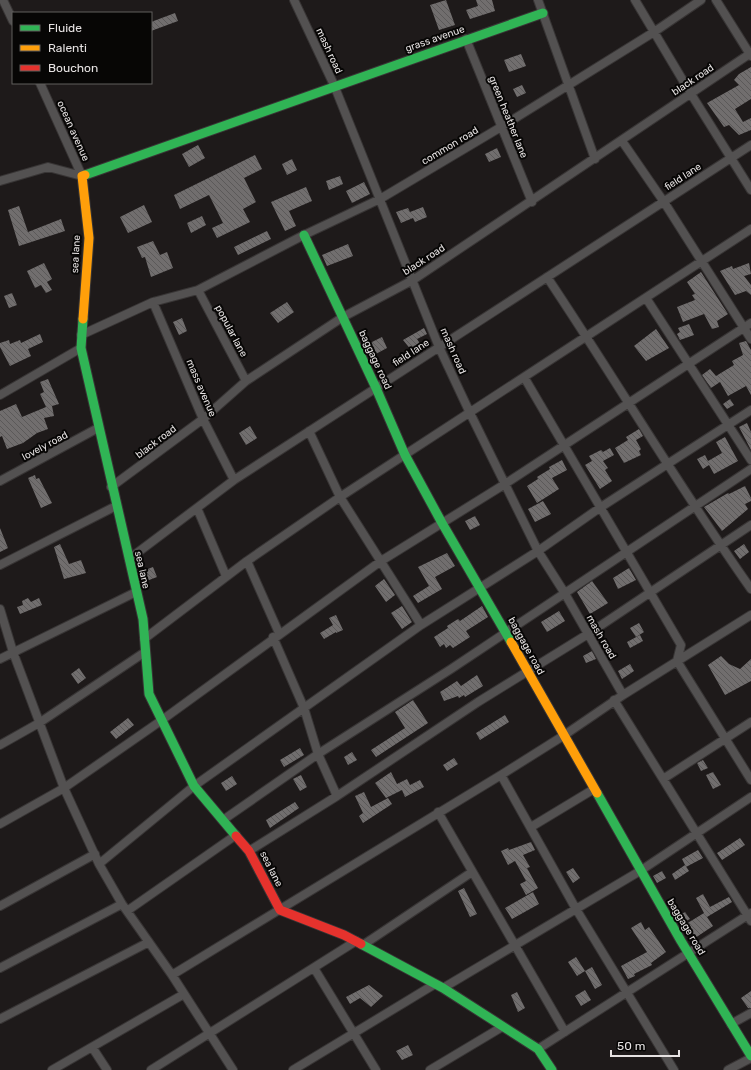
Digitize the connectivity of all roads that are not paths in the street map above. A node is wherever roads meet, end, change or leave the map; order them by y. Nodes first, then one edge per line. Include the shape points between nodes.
1 (4, 0) edge
2 (294, 0) edge
3 (538, 0) edge
4 (635, 0) edge
5 (701, 0) edge
6 (716, 0) edge
7 (543, 13) junction
8 (12, 19) edge
9 (654, 32) junction
10 (466, 39) junction
11 (751, 54) edge
12 (40, 84) edge
13 (569, 84) junction
14 (334, 85) junction
15 (691, 94) junction
16 (501, 127) junction
17 (622, 141) junction
18 (751, 145) edge
19 (595, 159) junction
20 (730, 159) junction
21 (82, 176) junction
22 (0, 181) edge
23 (751, 190) edge
24 (380, 199) junction
25 (532, 202) junction
26 (664, 202) junction
27 (751, 229) edge
28 (304, 236) junction
29 (701, 262) junction
30 (547, 277) junction
31 (413, 280) junction
32 (198, 290) junction
33 (646, 298) junction
34 (153, 302) junction
35 (343, 317) junction
36 (751, 323) edge
37 (744, 328) junction
38 (81, 335) junction
39 (587, 336) junction
40 (751, 339) edge
41 (439, 347) junction
42 (81, 348) junction
43 (689, 363) junction
44 (524, 377) junction
45 (246, 381) junction
46 (376, 388) junction
47 (0, 395) edge
48 (628, 403) junction
49 (751, 410) edge
50 (470, 413) junction
51 (203, 419) junction
52 (727, 424) junction
53 (98, 428) junction
54 (310, 431) junction
55 (564, 445) junction
56 (405, 455) junction
57 (751, 460) edge
58 (667, 465) junction
59 (751, 469) edge
60 (234, 480) junction
61 (0, 481) edge
62 (505, 484) junction
63 (111, 487) junction
64 (340, 497) junction
65 (695, 505) junction
66 (116, 506) junction
67 (601, 507) junction
68 (197, 508) junction
69 (442, 523) junction
70 (751, 525) edge
71 (720, 545) junction
72 (626, 550) junction
73 (538, 551) junction
74 (128, 560) junction
75 (246, 561) junction
76 (381, 561) junction
77 (0, 565) edge
78 (226, 576) junction
79 (480, 587) junction
80 (751, 589) edge
81 (136, 592) junction
82 (564, 592) junction
83 (650, 592) junction
84 (0, 609) edge
85 (751, 615) edge
86 (421, 625) junction
87 (506, 632) junction
88 (588, 634) junction
89 (276, 635) junction
90 (144, 638) junction
91 (13, 652) junction
92 (145, 652) junction
93 (0, 659) edge
94 (677, 661) junction
95 (528, 671) junction
96 (623, 695) junction
97 (614, 700) junction
98 (304, 708) junction
99 (162, 720) junction
100 (751, 722) edge
101 (39, 723) junction
102 (563, 736) junction
103 (725, 739) junction
104 (0, 745) edge
105 (318, 754) junction
106 (501, 775) junction
107 (662, 779) junction
108 (751, 780) edge
109 (194, 786) junction
110 (64, 788) junction
111 (594, 789) junction
112 (337, 796) junction
113 (751, 797) edge
114 (438, 812) junction
115 (223, 820) junction
116 (0, 824) edge
117 (531, 827) junction
118 (696, 832) junction
119 (236, 835) junction
120 (249, 851) junction
121 (95, 854) junction
122 (99, 864) junction
123 (640, 871) junction
124 (472, 872) junction
125 (0, 906) edge
126 (125, 908) junction
127 (576, 909) junction
128 (280, 910) junction
129 (750, 917) edge
130 (149, 942) junction
131 (359, 943) junction
132 (514, 945) junction
133 (688, 954) junction
134 (0, 968) edge
135 (314, 968) junction
136 (172, 974) junction
137 (435, 984) junction
138 (443, 988) junction
139 (628, 992) junction
140 (184, 994) junction
141 (751, 1013) edge
142 (0, 1019) edge
143 (731, 1024) junction
144 (502, 1027) junction
145 (353, 1032) junction
146 (565, 1032) junction
147 (210, 1034) junction
148 (92, 1047) junction
149 (538, 1049) junction
150 (751, 1057) edge
151 (54, 1069) edge
152 (107, 1070) edge
153 (151, 1070) edge
154 (233, 1070) edge
155 (293, 1070) edge
156 (376, 1070) edge
157 (430, 1070) edge
158 (552, 1070) edge
159 (674, 1070) edge
160 (728, 1070) edge

1 - 8 street
2 - 14 street, mash road
3 - 7 street
4 - 9 street
5 - 9 street, common road
6 - 11 street
7 - 10 street, grass avenue
7 - 13 street
9 - 13 street, common road
9 - 15 street
10 - 14 street, grass avenue
10 - 16 street, green heather lane
11 - 15 street, black road
12 - 21 street, ocean avenue
13 - 16 street, common road
13 - 19 street
14 - 21 street
14 - 24 street, mash road
15 - 17 street, black road
15 - 20 street
16 - 24 street, common road
16 - 25 street, green heather lane
17 - 19 street, black road
17 - 26 street
18 - 20 street, field lane
19 - 25 street, black road
20 - 23 street
20 - 26 street, field lane
21 - 22 street, ocean avenue via 48,167
21 - 38 street, sea lane via 89,238
24 - 28 street, common road
24 - 31 street, mash road
25 - 31 street, black road
26 - 29 street
26 - 30 street, field lane
27 - 29 street
28 - 32 street, common road
28 - 35 street, baggage road
29 - 33 street
29 - 37 street
30 - 39 street
30 - 41 street, field lane
31 - 35 street, black road
31 - 41 street, mash road
32 - 34 street, common road
32 - 45 street, popular lane
33 - 39 street
33 - 43 street
34 - 38 street, common road
34 - 51 street, mass avenue
35 - 45 street, black road
35 - 46 street, baggage road
36 - 37 street
37 - 40 street
37 - 43 street
38 - 42 street, sea lane
39 - 44 street
39 - 48 street
41 - 46 street, field lane
41 - 50 street, mash road
42 - 47 street
42 - 53 street, sea lane
43 - 48 street
43 - 52 street
44 - 50 street
44 - 55 street
45 - 51 street, black road
46 - 54 street, field lane
46 - 56 street, baggage road
48 - 55 street
48 - 58 street
49 - 52 street
50 - 56 street
50 - 62 street, mash road
51 - 60 street, mass avenue
51 - 63 street, black road
52 - 57 street
52 - 58 street
53 - 61 street, lovely road
53 - 63 street, sea lane
54 - 60 street, field lane
54 - 64 street
55 - 62 street
55 - 67 street
56 - 64 street
56 - 69 street, baggage road
58 - 65 street
58 - 67 street
59 - 65 street
60 - 68 street, field lane
62 - 69 street
62 - 73 street, mash road
63 - 66 street, sea lane
64 - 75 street
64 - 76 street
65 - 71 street
65 - 72 street
66 - 74 street, sea lane
66 - 77 street
67 - 72 street
67 - 73 street
68 - 74 street, field lane
68 - 78 street
69 - 76 street
69 - 79 street, baggage road
70 - 71 street
71 - 80 street
71 - 83 street
72 - 82 street
72 - 83 street
73 - 79 street
73 - 82 street, mash road
74 - 81 street, sea lane
75 - 78 street
75 - 89 street
76 - 86 street
76 - 89 street
78 - 90 street
79 - 86 street
79 - 87 street, baggage road
81 - 90 street, sea lane via 143,619
81 - 91 street
82 - 87 street
82 - 88 street, mash road
83 - 88 street
83 - 94 street via 681,645
84 - 91 street
85 - 94 street
86 - 98 street
87 - 95 street, baggage road
87 - 105 street
88 - 95 street
88 - 96 street, mash road
89 - 98 street
89 - 99 street
90 - 92 street, sea lane
91 - 93 street
91 - 101 street
92 - 99 street, sea lane via 148,694
92 - 101 street
94 - 96 street
94 - 103 street
95 - 102 street, baggage road
95 - 112 street
96 - 97 street
97 - 102 street
97 - 107 street
98 - 105 street
98 - 109 street
99 - 109 street, sea lane
99 - 110 street
100 - 103 street
101 - 104 street
101 - 110 street
102 - 106 street
102 - 111 street, baggage road
103 - 107 street
103 - 108 street
105 - 112 street
105 - 115 street
106 - 114 street
106 - 117 street
107 - 118 street
109 - 115 street, sea lane
109 - 122 street
110 - 116 street
110 - 121 street
111 - 117 street
111 - 123 street, baggage road
112 - 120 street
113 - 118 street
114 - 124 street
114 - 128 street
115 - 119 street, sea lane
117 - 127 street
118 - 123 street
118 - 129 street
119 - 120 street, sea lane
119 - 126 street
120 - 128 street, sea lane
121 - 122 street
121 - 125 street
122 - 126 street
123 - 127 street
123 - 133 street, baggage road
124 - 131 street
124 - 132 street
126 - 130 street
126 - 134 street
127 - 132 street
127 - 139 street
128 - 131 street
128 - 136 street
129 - 133 street
130 - 136 street
130 - 142 street
131 - 135 street
131 - 137 street
132 - 138 street
132 - 146 street
133 - 139 street
133 - 143 street, baggage road
135 - 145 street
135 - 147 street
136 - 140 street
137 - 138 street
137 - 145 street
138 - 144 street
139 - 146 street
139 - 159 street
140 - 147 street
140 - 148 street
141 - 143 street
143 - 150 street, baggage road
144 - 149 street
144 - 157 street
145 - 155 street
145 - 156 street
146 - 149 street
147 - 153 street
147 - 154 street
148 - 151 street
148 - 152 street
149 - 158 street
150 - 160 street

